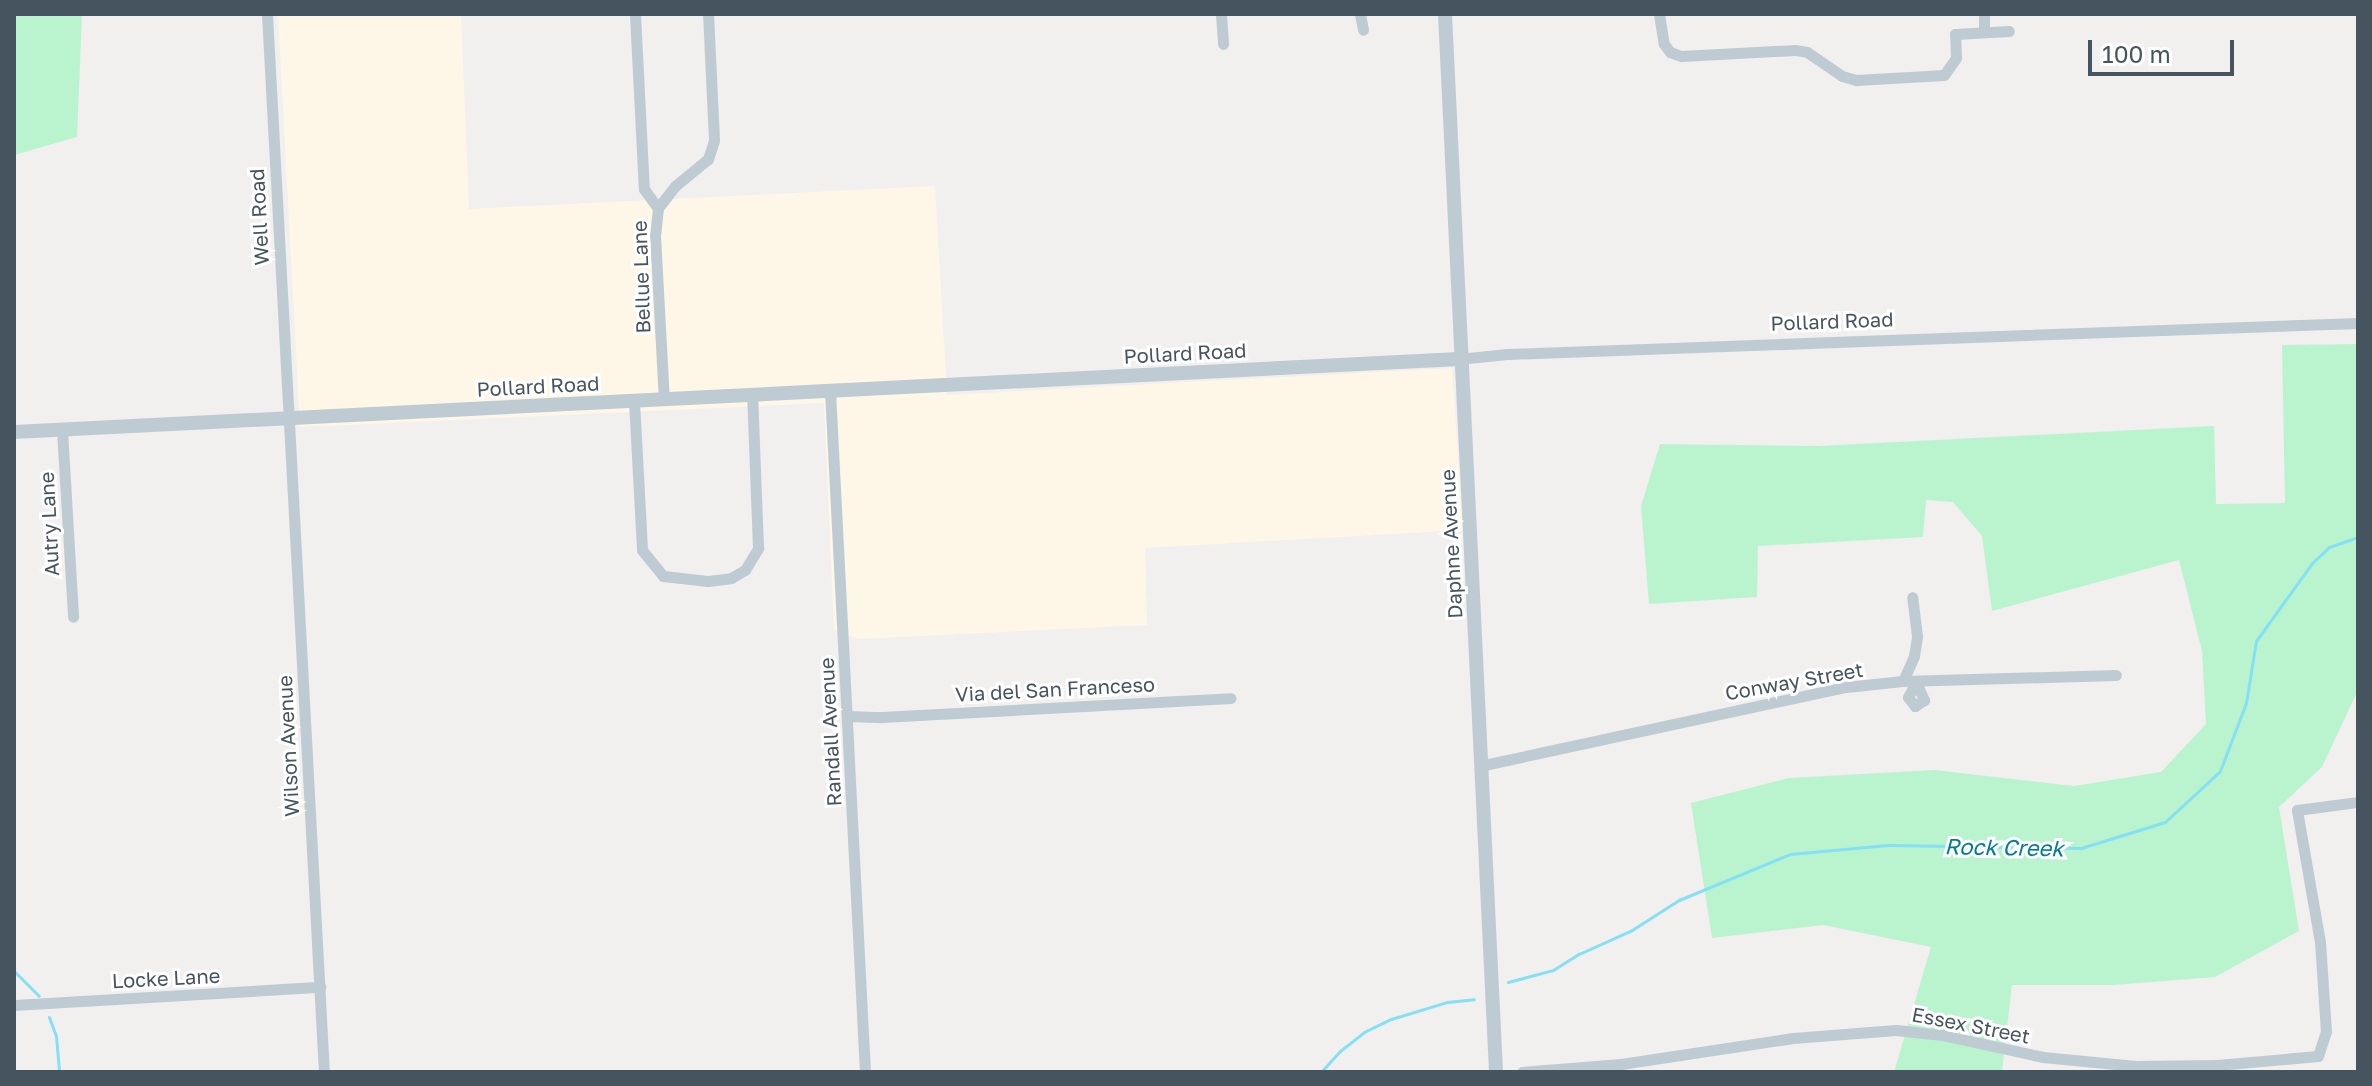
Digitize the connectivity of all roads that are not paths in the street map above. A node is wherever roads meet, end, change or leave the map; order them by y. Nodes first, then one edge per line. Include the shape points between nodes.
1 (267, 14) edge
2 (635, 14) edge
3 (708, 14) edge
4 (1221, 14) edge
5 (1360, 14) edge
6 (1445, 14) edge
7 (1659, 14) edge
8 (1984, 14) edge
9 (1363, 30) dead end
10 (2009, 31) dead end
11 (1984, 32) junction
12 (1223, 44) dead end
13 (658, 208) junction
14 (2358, 323) edge
15 (1459, 359) junction
16 (830, 391) junction
17 (752, 395) junction
18 (664, 399) junction
19 (634, 401) junction
20 (288, 418) junction
21 (62, 430) junction
22 (14, 432) edge
23 (1912, 597) dead end
24 (73, 617) dead end
25 (2116, 675) dead end
26 (1903, 681) junction
27 (1230, 698) dead end
28 (848, 719) junction
29 (1484, 765) junction
30 (2358, 802) edge
31 (320, 987) junction
32 (14, 1005) edge
33 (2137, 1069) edge
34 (324, 1072) edge
35 (865, 1072) edge
36 (1496, 1072) edge
37 (1522, 1072) edge

1 - 20 street, Well Road
2 - 13 street, Bellue Lane via 644,189
3 - 13 street via 714,140 708,159
4 - 12 street
5 - 9 street
6 - 15 street, Daphne Avenue
7 - 11 street via 1664,44 1681,56 1795,50 1856,80 1944,75 1956,58 1955,34
8 - 11 street
10 - 11 street
13 - 18 street, Bellue Lane
14 - 15 street, Pollard Road
15 - 16 street, Pollard Road
15 - 29 street, Daphne Avenue
16 - 17 street, Pollard Road
16 - 28 street, Randall Avenue
17 - 18 street, Pollard Road
17 - 19 street via 758,548 745,570 708,581 663,576 642,550
18 - 19 street, Pollard Road
19 - 20 street, Pollard Road
20 - 21 street, Pollard Road
20 - 31 street, Wilson Avenue
21 - 22 street, Pollard Road
21 - 24 street, Autry Lane
23 - 26 street via 1917,636
25 - 26 street, Conway Street
26 - 29 street, Conway Street via 1793,697
27 - 28 street, Via del San Franceso
28 - 35 street, Randall Avenue
29 - 36 street, Daphne Avenue
30 - 33 street, Essex Street via 2297,810 2320,942 2326,1032 2318,1056
31 - 32 street, Locke Lane
31 - 34 street, Wilson Avenue
33 - 37 street, Essex Street via 1896,1030

